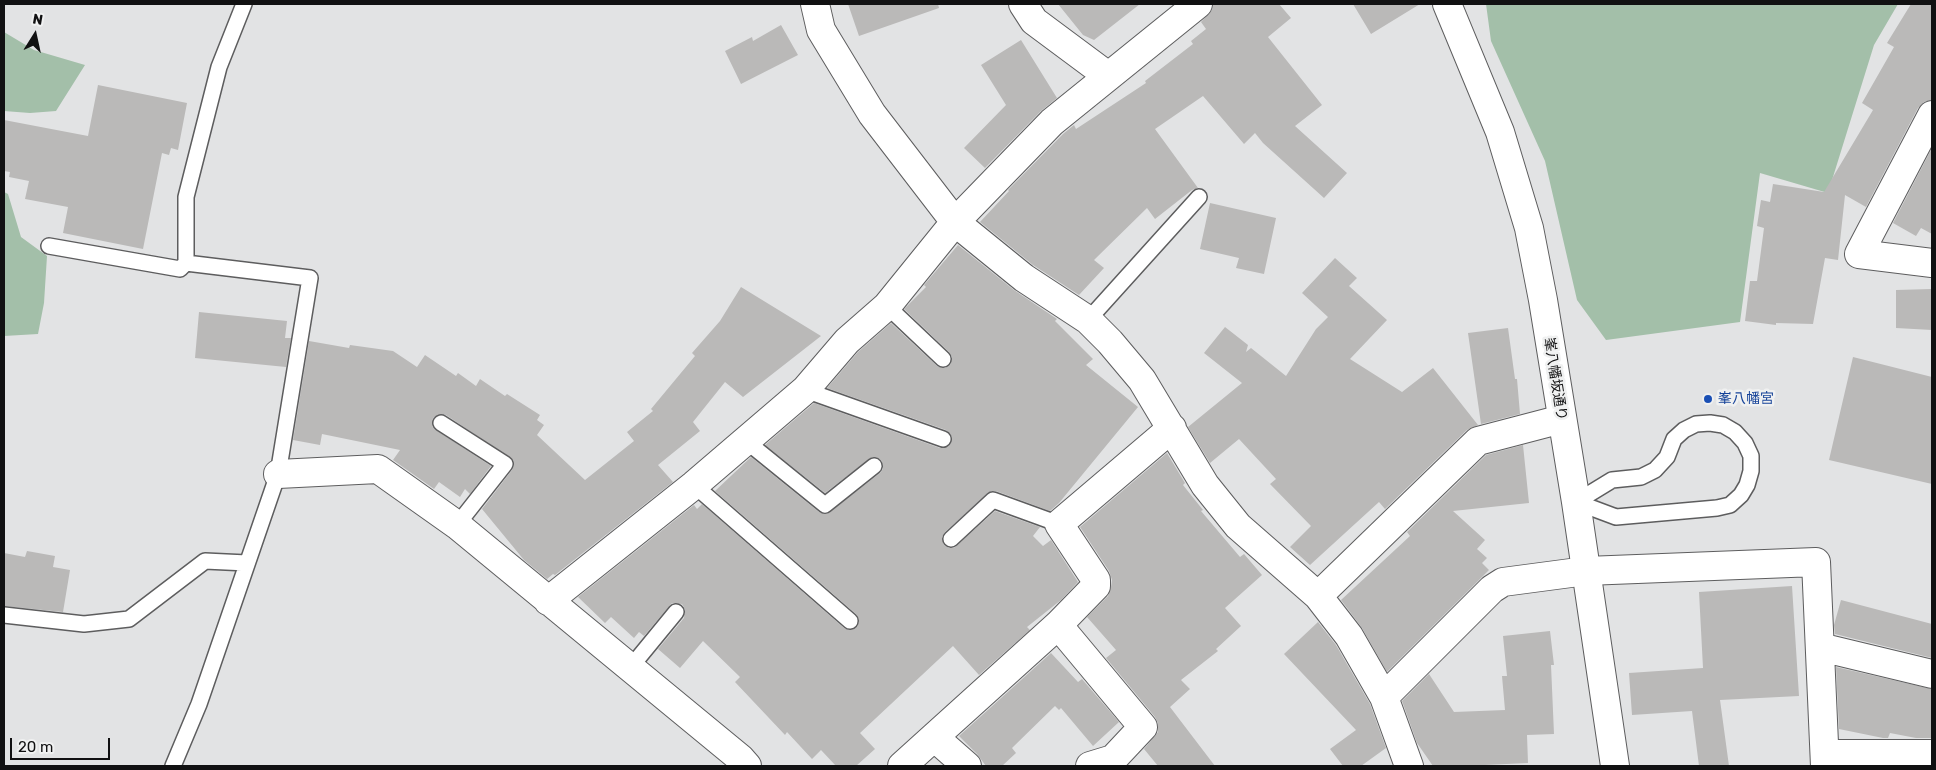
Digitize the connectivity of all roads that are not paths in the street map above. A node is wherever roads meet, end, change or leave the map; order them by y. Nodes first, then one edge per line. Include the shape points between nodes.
1 (244, 4) edge
2 (815, 4) edge
3 (1023, 4) edge
4 (1198, 4) edge
5 (1447, 4) edge
6 (1108, 76) junction
7 (1932, 115) edge
8 (1199, 197) dead end
9 (955, 222) junction
10 (49, 246) dead end
11 (186, 262) junction
12 (1932, 263) edge
13 (887, 306) junction
14 (1088, 320) junction
15 (943, 359) dead end
16 (805, 390) junction
17 (1562, 419) junction
18 (441, 423) dead end
19 (1172, 428) junction
20 (943, 438) dead end
21 (746, 441) junction
22 (874, 466) dead end
23 (278, 474) junction
24 (694, 485) junction
25 (1576, 502) junction
26 (1059, 524) junction
27 (457, 525) junction
28 (951, 539) dead end
29 (247, 563) junction
30 (1586, 571) junction
31 (1318, 596) junction
32 (548, 601) junction
33 (676, 612) dead end
34 (4, 615) edge
35 (850, 621) dead end
36 (1058, 625) junction
37 (1820, 647) junction
38 (630, 668) junction
39 (1932, 674) edge
40 (1384, 697) junction
41 (934, 737) junction
42 (1932, 754) edge
43 (1825, 760) edge
44 (173, 766) edge
45 (747, 766) edge
46 (902, 766) edge
47 (967, 766) edge
48 (1090, 766) edge
49 (1409, 766) edge
50 (1615, 766) edge

1 - 11 lane via 219,67 186,197
2 - 9 street via 821,30 872,114
3 - 6 street via 1034,21
4 - 6 street
5 - 17 street, 峯八幡坂通り via 1500,132 1529,228
6 - 9 street via 1052,122
7 - 12 street via 1859,254
8 - 14 lane
9 - 13 street
9 - 14 street via 1024,278
10 - 11 lane via 180,269
11 - 23 lane via 310,278
13 - 15 lane
13 - 16 street via 847,341
14 - 19 street via 1142,380
16 - 20 lane
16 - 21 street
17 - 25 street, 峯八幡坂通り
17 - 31 street via 1478,441
18 - 27 lane via 505,464
19 - 26 street
19 - 31 street via 1205,485 1238,526
21 - 22 lane via 825,505
21 - 24 street
23 - 27 street via 378,469
23 - 29 lane
24 - 32 street
24 - 35 lane
25 - 25 lane via 1612,480 1641,477 1655,470 1667,457 1674,439 1696,424 1723,425 1745,443 1751,456 1752,471 1747,485 1730,505 1616,517
25 - 30 street, 峯八幡坂通り
26 - 28 lane via 993,500
26 - 36 street via 1096,580 1096,586
27 - 32 street
29 - 34 lane via 205,561 129,619 84,624
29 - 44 lane via 199,704
30 - 37 street via 1816,562
30 - 40 street via 1503,582 1492,589
30 - 50 street, 峯八幡坂通り
31 - 40 street via 1349,636
32 - 38 street
33 - 38 lane
36 - 41 street
36 - 48 street via 1143,727 1113,759
37 - 39 street
37 - 43 street
38 - 45 street
40 - 49 street
41 - 46 street
41 - 47 street
42 - 43 street

